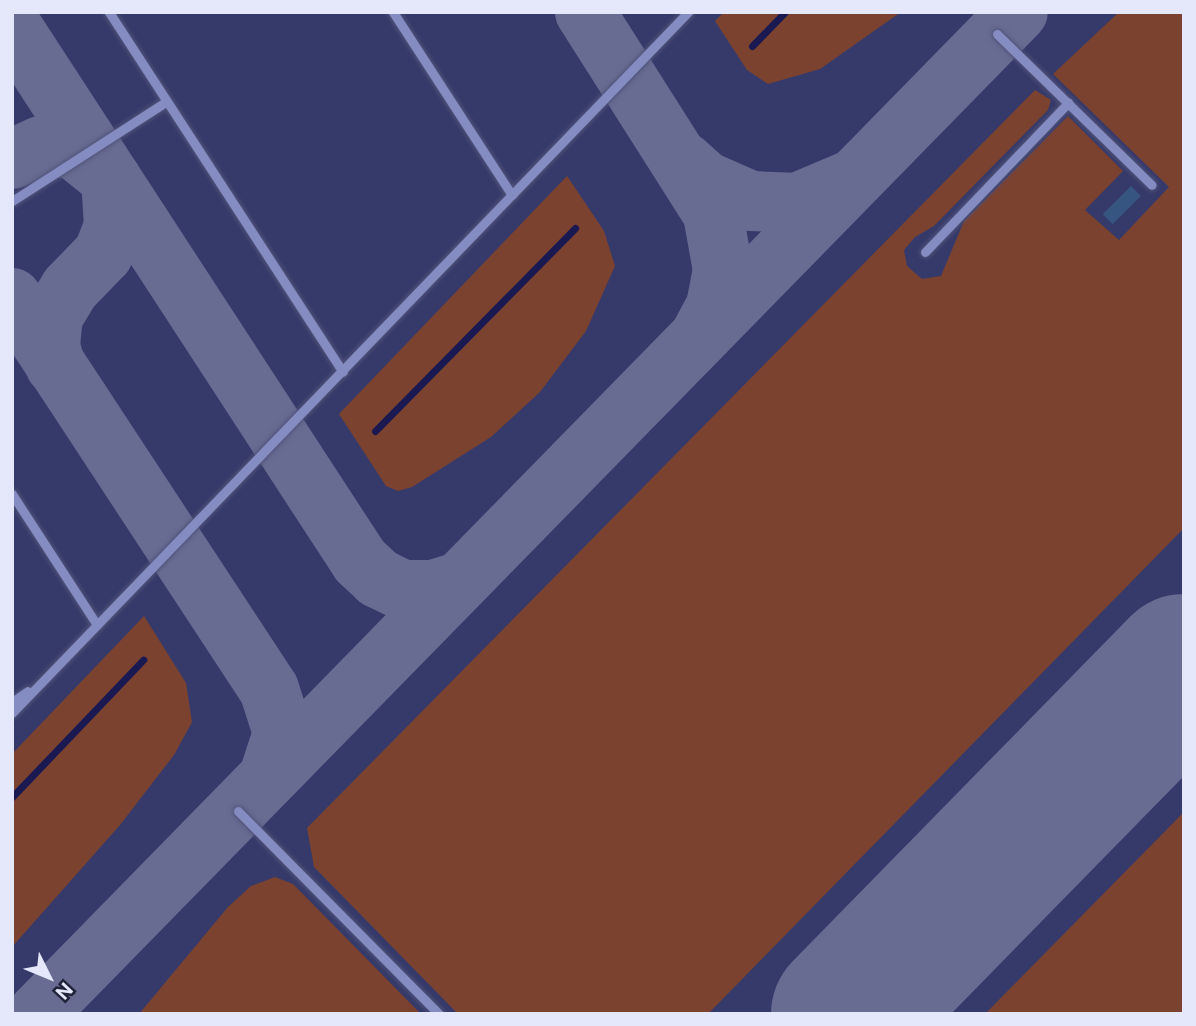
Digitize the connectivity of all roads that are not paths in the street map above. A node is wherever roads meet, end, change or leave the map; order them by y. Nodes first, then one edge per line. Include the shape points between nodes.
1 (109, 12) edge
2 (393, 12) edge
3 (688, 12) edge
4 (996, 34) dead end
5 (167, 101) junction
6 (1068, 103) junction
7 (1152, 185) dead end
8 (512, 195) junction
9 (12, 201) edge
10 (925, 252) dead end
11 (343, 372) junction
12 (12, 495) edge
13 (97, 625) junction
14 (41, 682) junction
15 (12, 702) edge
16 (12, 713) edge
17 (237, 811) dead end
18 (439, 1014) edge

1 - 5 lane
2 - 8 lane
3 - 8 lane
4 - 6 lane
5 - 9 lane
5 - 11 lane
6 - 7 lane
6 - 10 lane
8 - 11 lane
11 - 13 lane
12 - 13 lane
13 - 14 lane
14 - 15 lane
14 - 16 lane
17 - 18 lane

